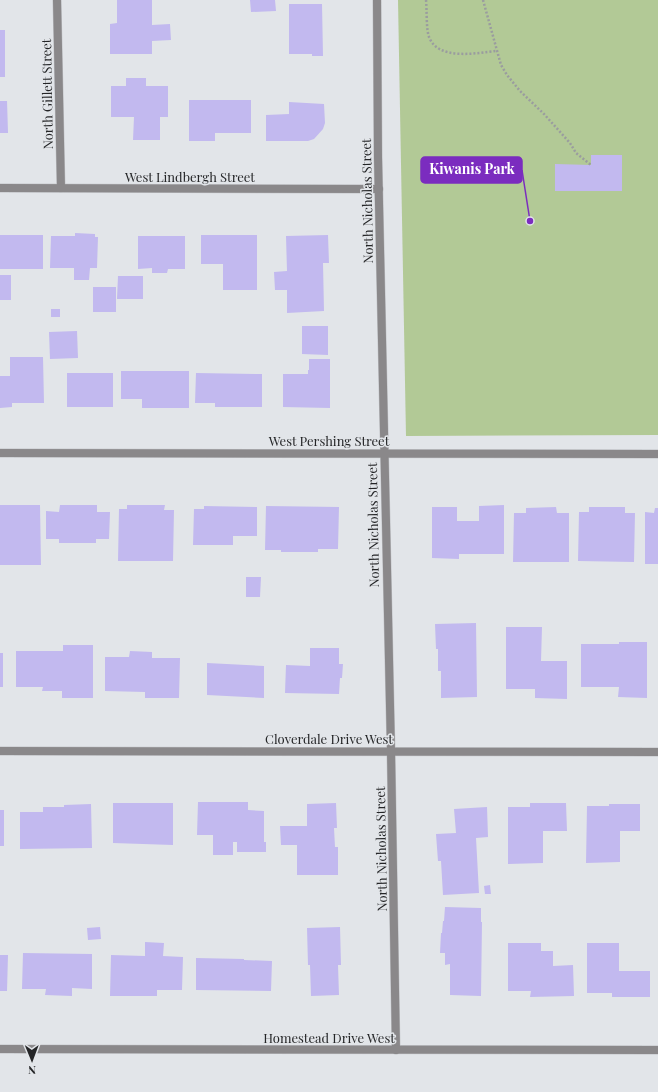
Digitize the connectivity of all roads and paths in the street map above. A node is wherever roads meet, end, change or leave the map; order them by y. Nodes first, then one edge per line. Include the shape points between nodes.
1 (56, 0) edge
2 (377, 0) edge
3 (426, 0) edge
4 (483, 0) edge
5 (496, 51) junction
6 (591, 165) dead end
7 (0, 188) edge
8 (61, 188) junction
9 (379, 189) junction
10 (0, 453) edge
11 (384, 453) junction
12 (658, 454) edge
13 (0, 751) edge
14 (391, 751) junction
15 (658, 752) edge
16 (0, 1049) edge
17 (396, 1050) junction
18 (658, 1050) edge

1 - 8 street, North Gillett Street
2 - 9 street, North Nicholas Street
3 - 5 path via 429,36 433,45 455,54
4 - 5 path
5 - 6 path via 500,65 520,91 544,114 576,153
7 - 8 street, West Lindbergh Street
8 - 9 street, West Lindbergh Street
9 - 11 street, North Nicholas Street
10 - 11 street, West Pershing Street
11 - 12 street, West Pershing Street
11 - 14 street, North Nicholas Street
13 - 14 street, Cloverdale Drive West
14 - 15 street, Cloverdale Drive West
14 - 17 street, North Nicholas Street
16 - 17 street, Homestead Drive West
17 - 18 street, Homestead Drive West

